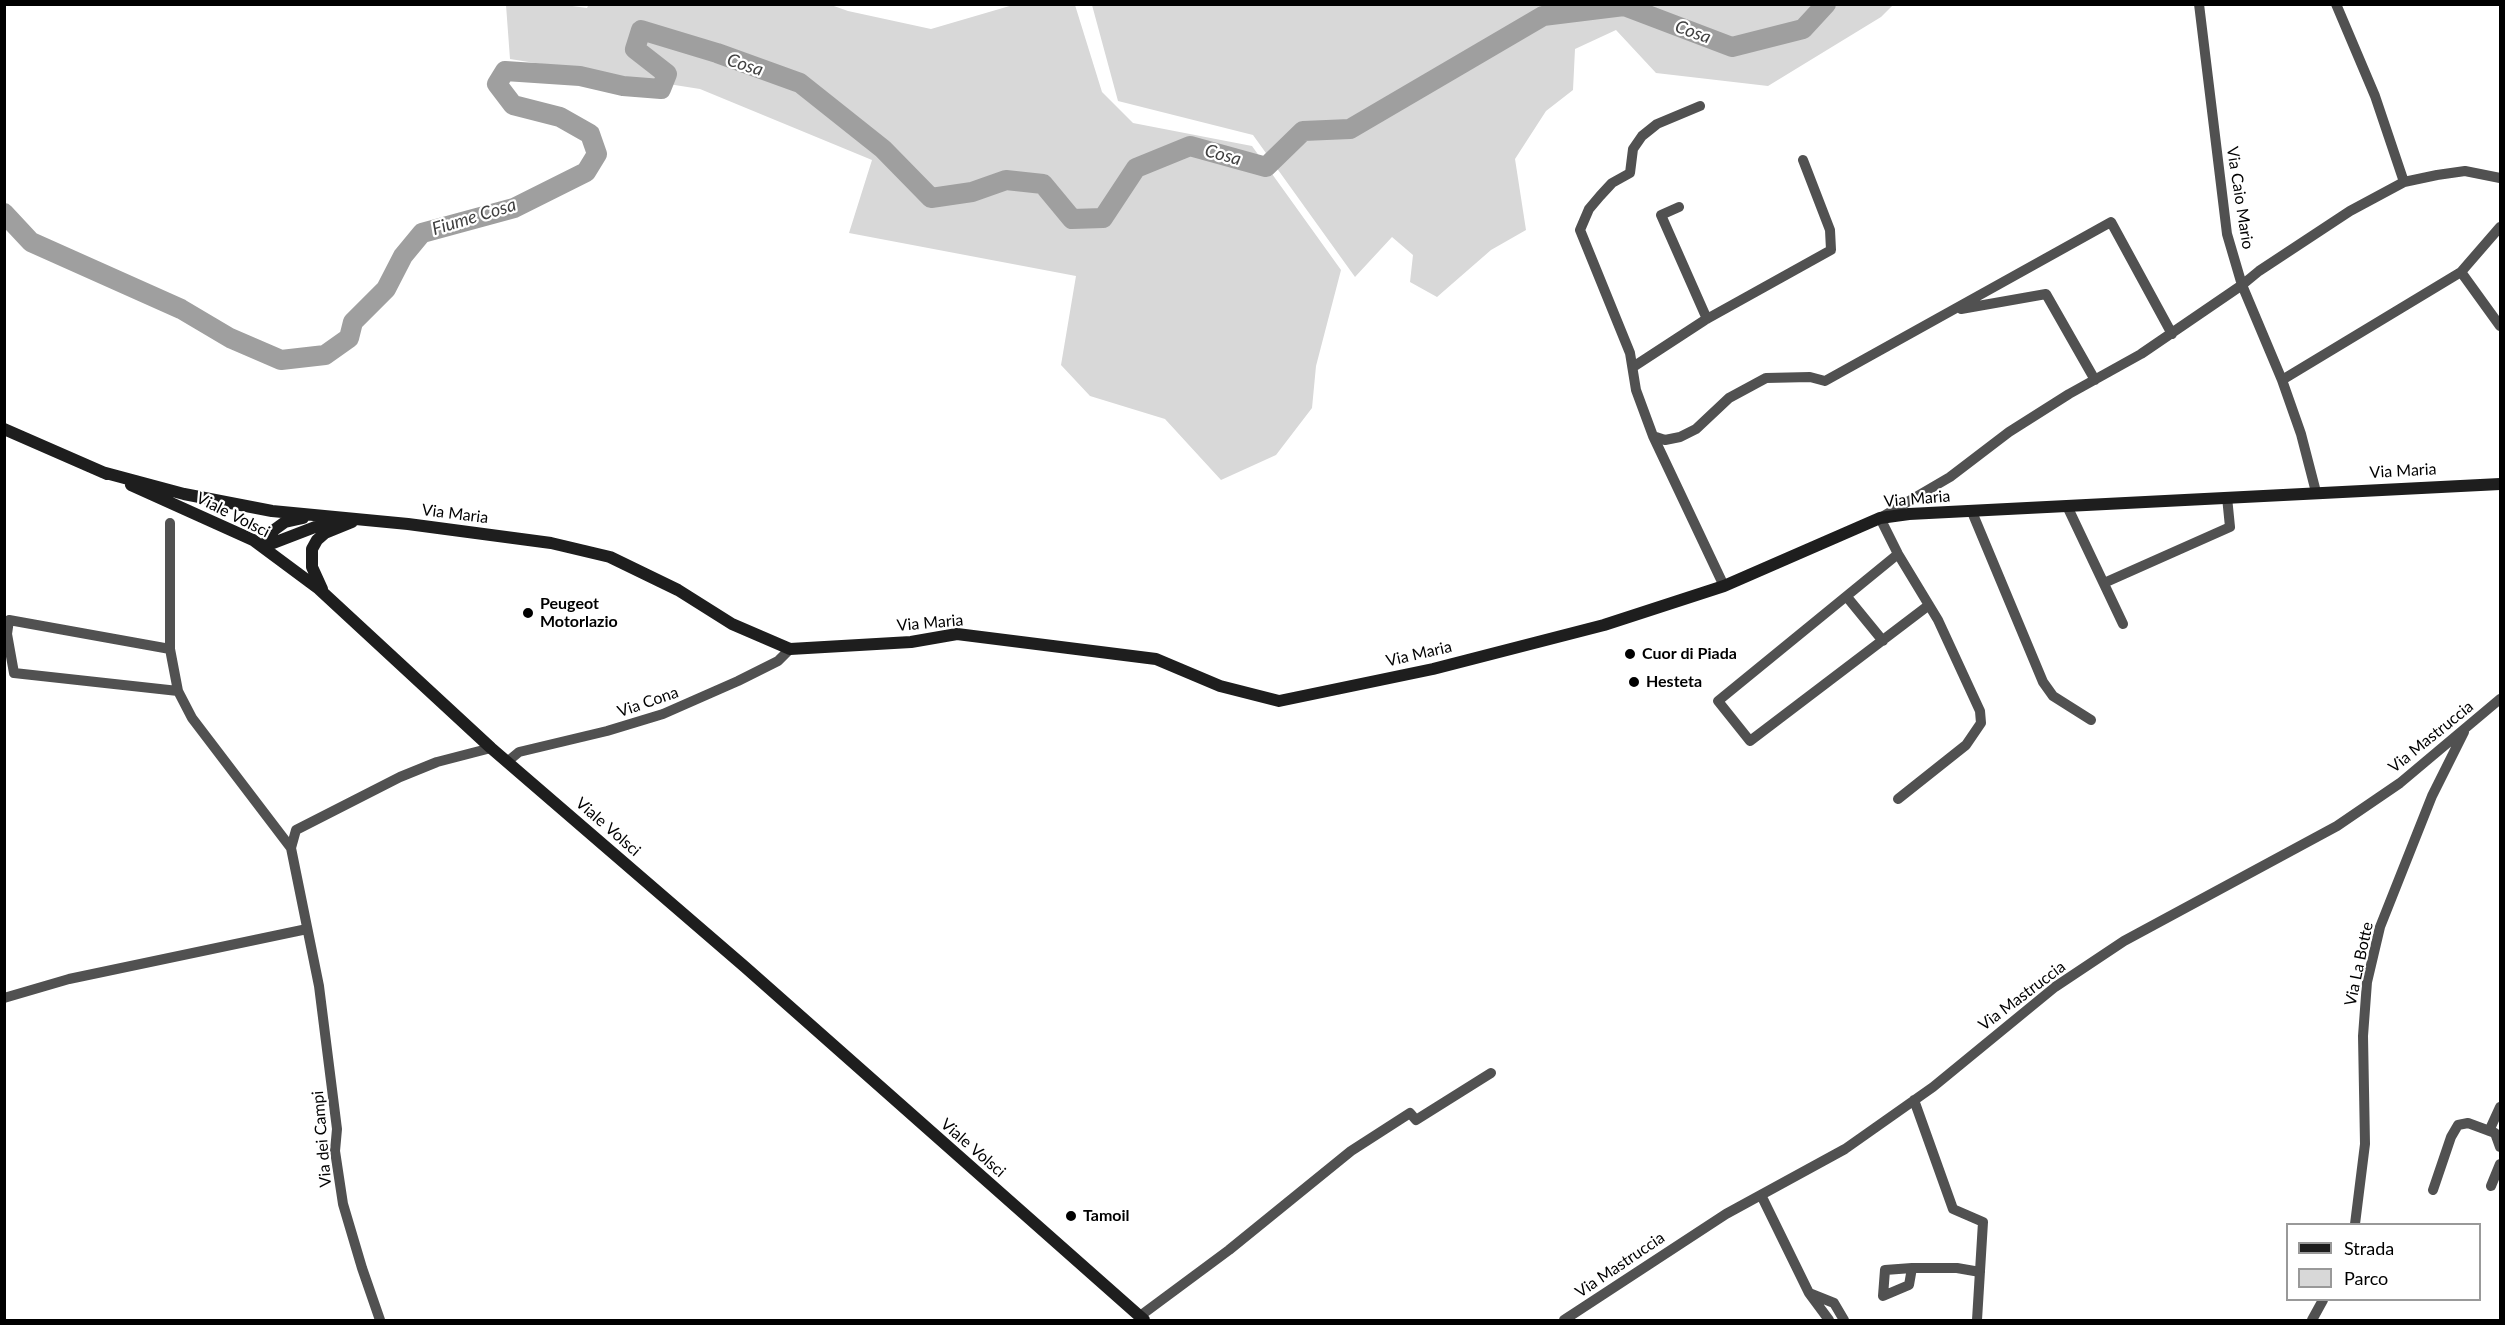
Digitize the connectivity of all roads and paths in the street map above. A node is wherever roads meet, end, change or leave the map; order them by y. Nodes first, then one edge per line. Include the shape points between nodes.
1 (2199, 4) edge
2 (2336, 4) edge
3 (1701, 106) dead end
4 (1803, 160) dead end
5 (2500, 178) edge
6 (2404, 182) junction
7 (1679, 207) dead end
8 (2500, 227) edge
9 (2461, 272) junction
10 (2242, 285) junction
11 (1952, 311) junction
12 (1707, 319) junction
13 (2500, 326) edge
14 (2172, 334) junction
15 (1633, 367) junction
16 (2095, 380) junction
17 (2282, 380) junction
18 (4, 429) edge
19 (1653, 436) junction
20 (102, 472) junction
21 (2500, 484) edge
22 (2316, 492) junction
23 (2227, 497) junction
24 (2067, 506) junction
25 (1972, 512) junction
26 (319, 516) junction
27 (1880, 518) junction
28 (356, 521) junction
29 (170, 523) dead end
30 (263, 547) junction
31 (1898, 554) junction
32 (2104, 583) junction
33 (1724, 586) junction
34 (1847, 597) junction
35 (327, 598) junction
36 (1929, 605) junction
37 (2123, 624) dead end
38 (1883, 641) junction
39 (170, 649) junction
40 (790, 649) junction
41 (178, 691) junction
42 (2500, 699) edge
43 (2091, 720) dead end
44 (2467, 727) junction
45 (491, 748) junction
46 (507, 762) junction
47 (1898, 798) dead end
48 (291, 848) junction
49 (307, 929) junction
50 (4, 998) edge
51 (1491, 1073) dead end
52 (1914, 1100) junction
53 (2500, 1107) edge
54 (2489, 1131) junction
55 (2500, 1147) edge
56 (2500, 1164) edge
57 (2491, 1186) dead end
58 (2433, 1190) dead end
59 (1761, 1195) junction
60 (2355, 1223) edge
61 (1912, 1268) dead end
62 (1980, 1272) junction
63 (1809, 1293) junction
64 (2322, 1301) edge
65 (1142, 1318) edge
66 (380, 1320) edge
67 (1564, 1320) edge
68 (1829, 1320) edge
69 (1844, 1320) edge
70 (1977, 1320) edge
71 (2312, 1320) edge

1 - 10 street, Via Caio Mario via 2228,234
2 - 6 street via 2375,96
3 - 15 street via 1657,124 1642,136 1633,149 1630,174 1612,183 1600,196 1580,230
4 - 12 street via 1830,230 1831,250
5 - 6 street via 2465,171
6 - 10 street via 2350,211
7 - 12 street via 1661,215
8 - 9 street
9 - 13 street
9 - 17 street
10 - 14 street
10 - 17 street, Via Caio Mario
11 - 14 street via 2111,222
11 - 16 street via 2046,294
11 - 19 street via 1825,381 1810,377 1766,378 1729,398 1696,429 1665,440
12 - 15 street
14 - 16 street
15 - 19 street via 1636,390
16 - 27 street via 2009,432 1950,477
17 - 22 street, Via Caio Mario
18 - 20 street, Viale Volsci
19 - 33 street
20 - 26 street via 212,501
20 - 30 street, Viale Volsci
21 - 22 street, Via Maria
22 - 23 street, Via Maria
23 - 24 street, Via Maria
23 - 32 street via 2230,527
24 - 25 street, Via Maria
24 - 32 street
25 - 27 street, Via Maria
25 - 43 street via 2043,682 2053,696
26 - 28 street
26 - 30 street via 285,522
27 - 31 street
27 - 33 street, Via Maria
28 - 30 street via 315,527
28 - 35 street via 325,533 312,549 312,567
28 - 40 street, Via Maria via 551,543 610,557 678,590 732,624
29 - 39 street
30 - 35 street, Viale Volsci
31 - 34 street
31 - 36 street
32 - 37 street
33 - 40 street, Via Maria via 1553,639 1433,669 1278,700 1220,686 1156,659 957,634 911,642
34 - 38 street
34 - 38 street via 1718,700 1750,741
35 - 45 street, Viale Volsci
36 - 38 street
36 - 47 street via 1976,699 1981,723 1966,745
39 - 41 street
39 - 41 street via 9,620 7,634 14,673
40 - 46 street, Via Cona via 778,661 672,711 519,752
41 - 48 street via 192,718
42 - 44 street, Via Mastruccia
44 - 52 street, Via Mastruccia via 2400,783 2337,826 2124,941 2055,987
44 - 60 street, Via La Botte via 2432,796 2380,927 2367,982 2363,1036 2365,1144
45 - 46 street, Viale Volsci
45 - 48 street via 400,777 296,830
46 - 65 street, Viale Volsci
48 - 49 street, Via dei Campi
49 - 50 street via 69,979
49 - 66 street, Via dei Campi via 319,986 343,1204
51 - 65 street via 1416,1120 1410,1113 1351,1150
52 - 59 street, Via Mastruccia via 1845,1149
52 - 62 street via 1953,1209 1983,1222
53 - 54 street
54 - 55 street
54 - 58 street via 2468,1123 2458,1125
56 - 57 street
59 - 63 street
59 - 67 street, Via Mastruccia via 1659,1256
61 - 62 street
62 - 70 street
63 - 68 street
63 - 69 street via 1834,1303
64 - 71 street

